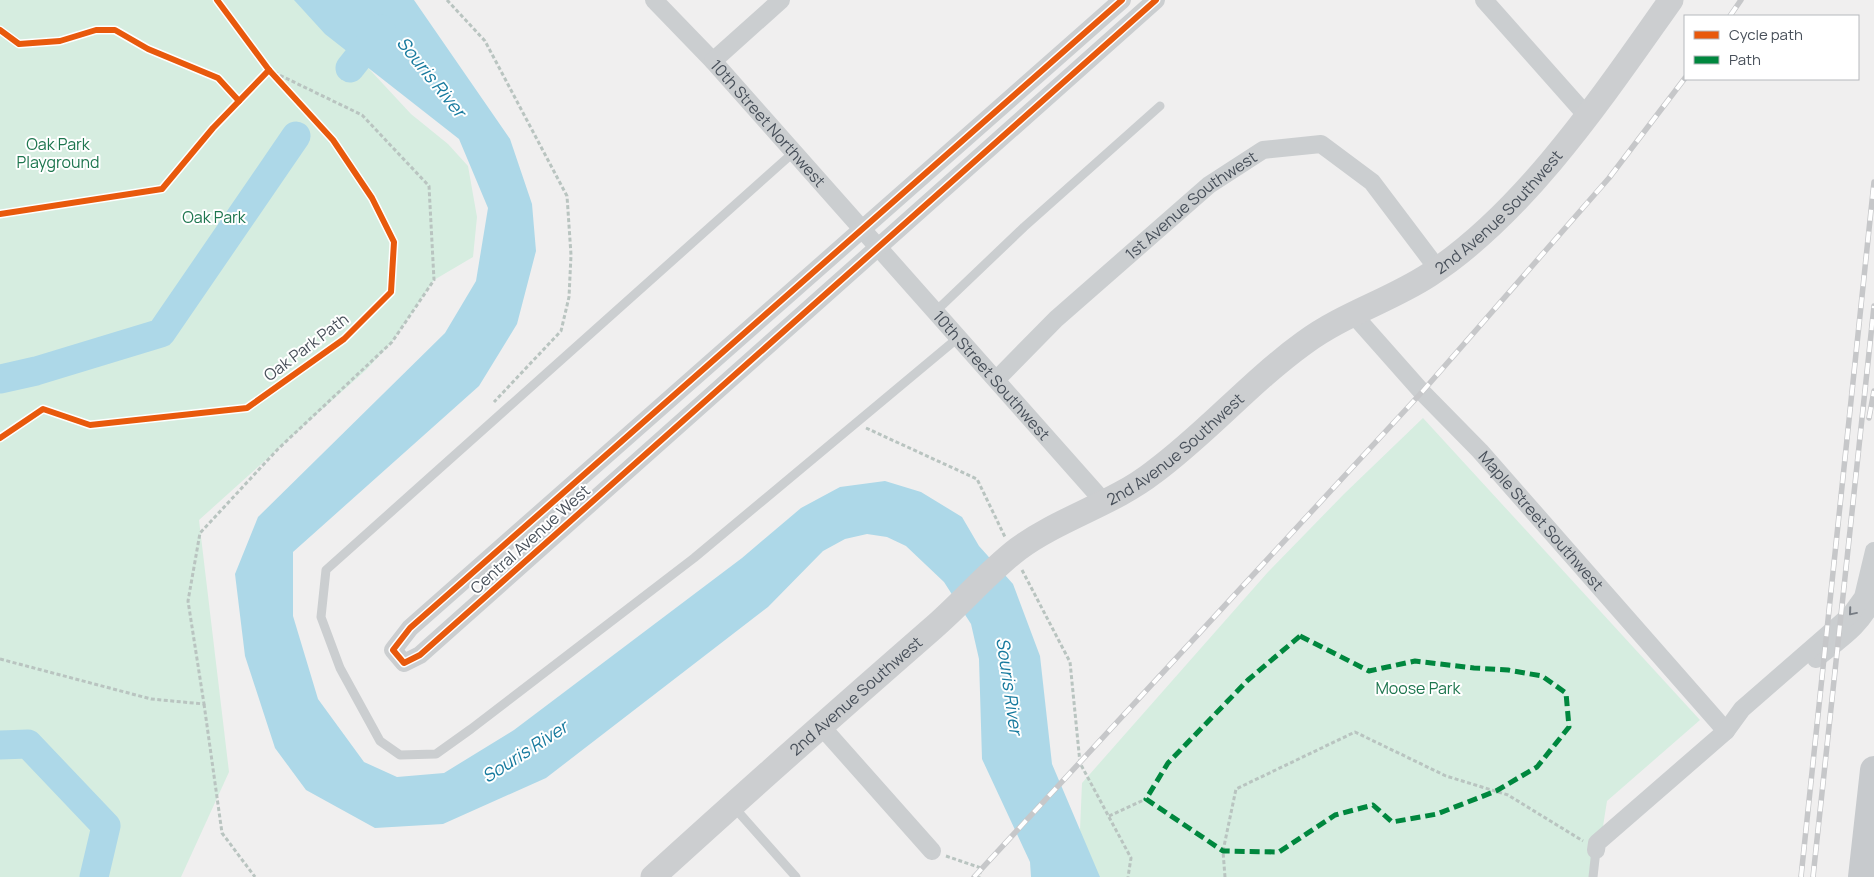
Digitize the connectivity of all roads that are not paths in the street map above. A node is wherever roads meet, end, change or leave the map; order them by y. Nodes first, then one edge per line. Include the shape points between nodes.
1 (654, 0) edge
2 (781, 0) edge
3 (1122, 0) edge
4 (1156, 0) edge
5 (1484, 0) edge
6 (1671, 0) edge
7 (713, 61) junction
8 (1160, 106) dead end
9 (1587, 116) junction
10 (794, 152) junction
11 (864, 230) junction
12 (880, 248) junction
13 (1437, 268) junction
14 (936, 311) junction
15 (1352, 313) junction
16 (959, 336) junction
17 (997, 379) junction
18 (1104, 502) junction
19 (1874, 551) edge
20 (1874, 598) edge
21 (820, 726) junction
22 (1726, 731) junction
23 (1873, 780) edge
24 (732, 805) junction
25 (1596, 850) joint
26 (932, 851) road end
27 (653, 877) edge
28 (796, 877) edge
29 (1593, 877) edge
30 (1862, 877) edge

1 - 7 street, 10th Street Northwest
2 - 7 street
3 - 11 street
4 - 12 street, Central Avenue West
5 - 9 street
6 - 9 street, 2nd Avenue Southwest
7 - 10 street, 10th Street Northwest
8 - 14 lane via 1024,227
9 - 13 street, 2nd Avenue Southwest via 1527,188 1485,231
10 - 11 street, 10th Street Northwest
10 - 16 lane via 326,570 321,617 340,668 380,741 400,755 436,754 472,730 694,558
11 - 12 street, 10th Street Northwest
11 - 12 street, Central Avenue West via 410,628 393,650 404,663 420,655
12 - 14 street, 10th Street Southwest
13 - 15 street, 2nd Avenue Southwest via 1391,296
13 - 17 street, 1st Avenue Southwest via 1372,182 1321,144 1263,150 1209,185 1056,319
14 - 16 street, 10th Street Southwest
15 - 18 street, 2nd Avenue Southwest via 1302,344 1154,473
15 - 22 street, Maple Street Southwest via 1480,451
16 - 17 street, 10th Street Southwest
17 - 18 street, 10th Street Southwest
18 - 21 street, 2nd Avenue Southwest via 1051,528 1017,550 938,624
19 -> 22 street via 1863,597 1850,615 1742,709
20 - 22 street via 1857,626 1748,718
21 - 24 street, 2nd Avenue Southwest
21 - 26 street
22 - 25 street via 1597,843
23 - 30 main road
24 - 27 street, 2nd Avenue Southwest
24 - 28 lane
25 - 29 lane

